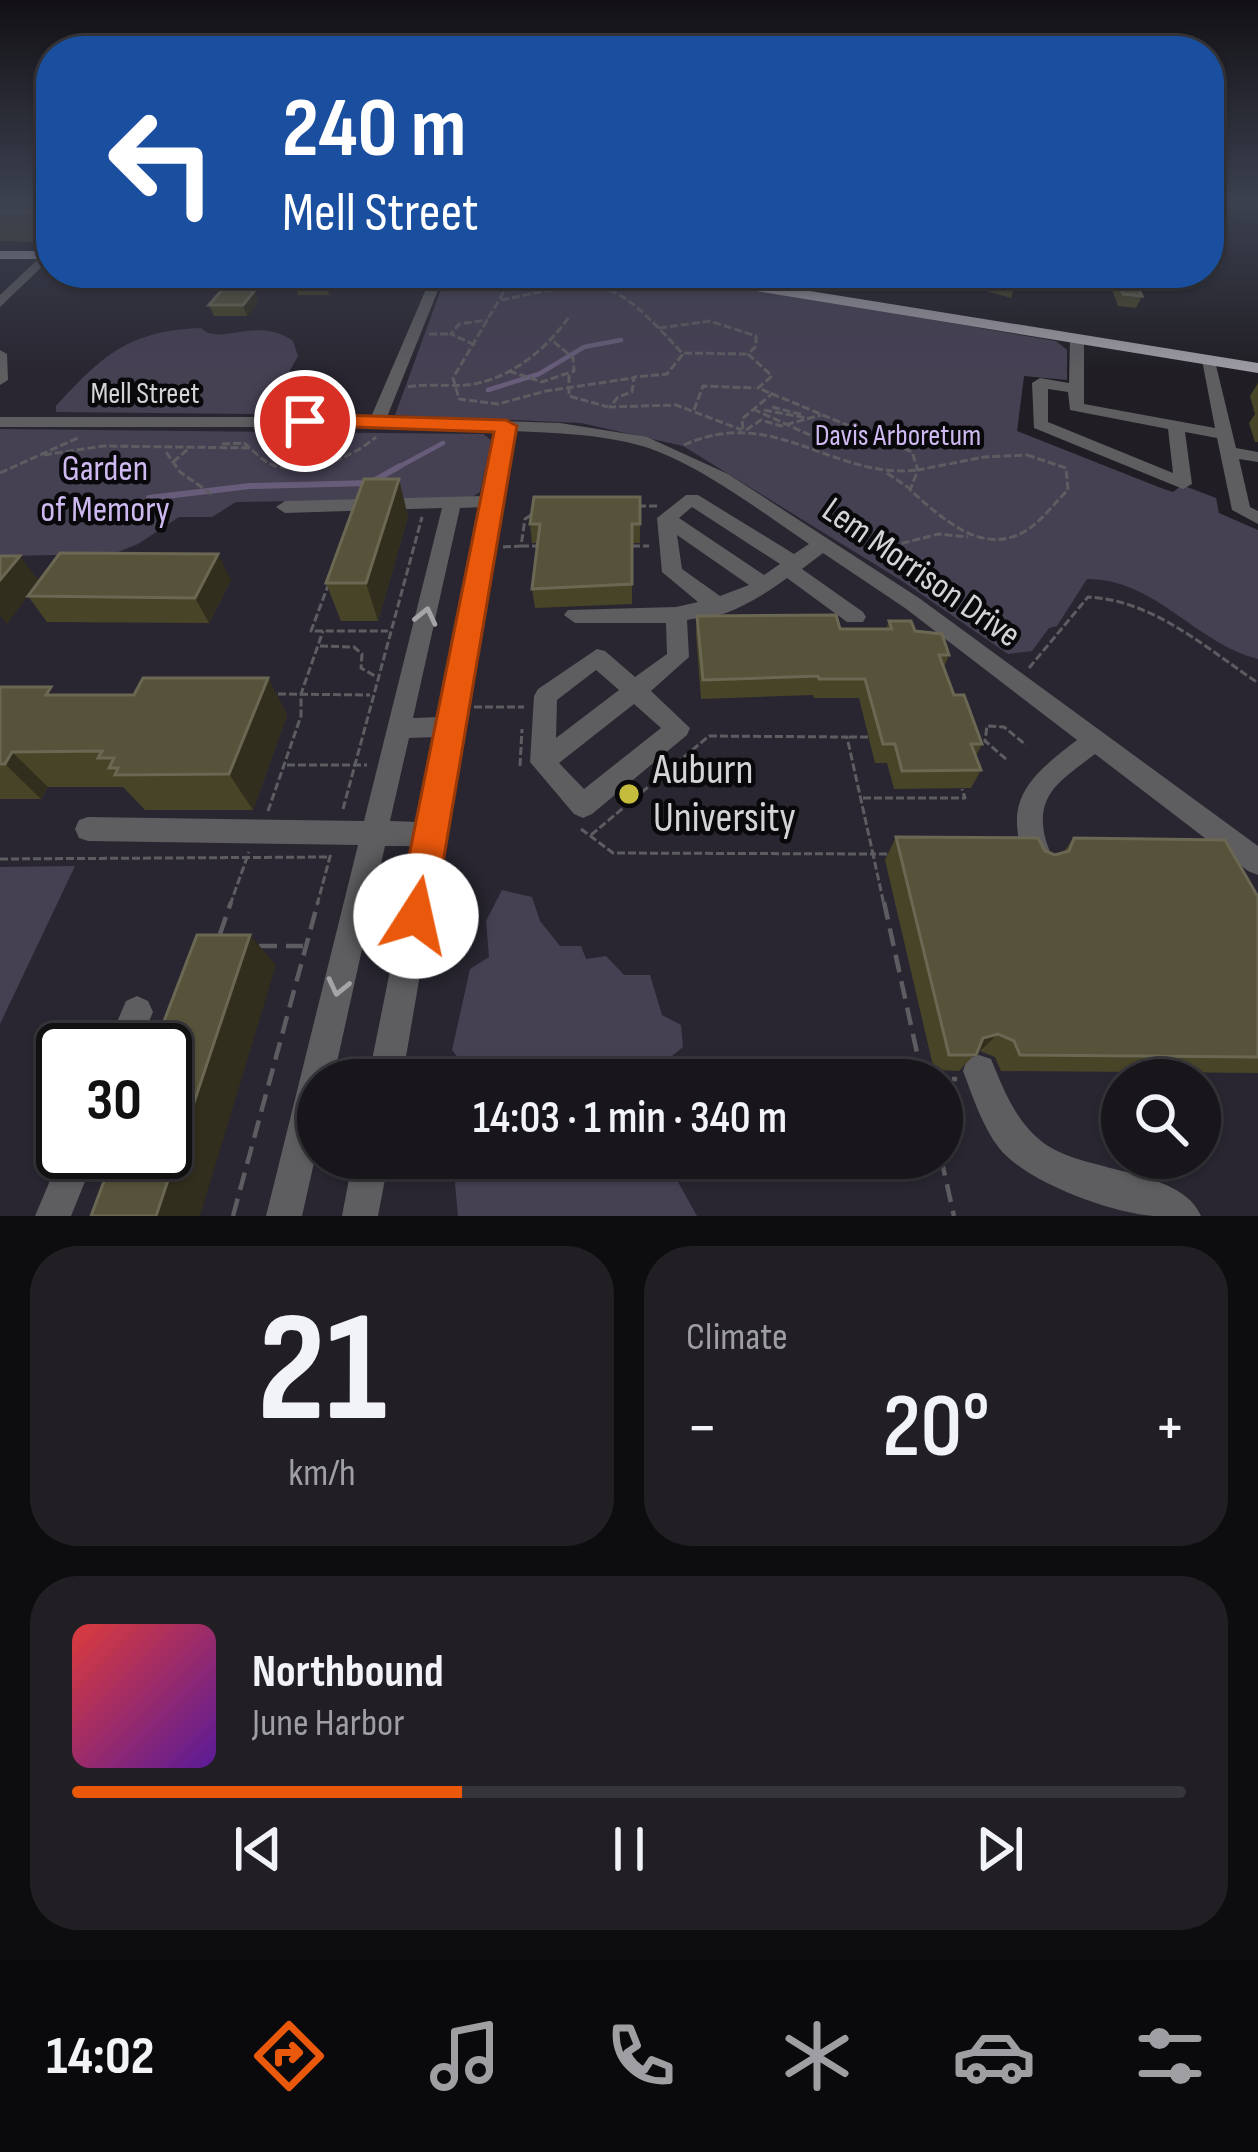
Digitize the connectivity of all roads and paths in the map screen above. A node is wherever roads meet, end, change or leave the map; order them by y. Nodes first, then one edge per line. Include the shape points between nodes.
1 (36, 267) edge
2 (433, 288) edge
3 (507, 288) edge
4 (560, 288) edge
5 (598, 288) edge
6 (763, 288) edge
7 (501, 300) junction
8 (0, 303) edge
9 (569, 317) dead end
10 (491, 320) junction
11 (659, 328) junction
12 (426, 334) dead end
13 (451, 334) junction
14 (550, 339) junction
15 (1077, 339) junction
16 (476, 345) junction
17 (682, 354) junction
18 (748, 354) junction
19 (0, 355) edge
20 (1209, 360) junction
21 (1258, 368) edge
22 (507, 370) junction
23 (568, 373) junction
24 (634, 377) junction
25 (0, 380) edge
26 (542, 382) junction
27 (454, 385) junction
28 (409, 386) dead end
29 (569, 386) junction
30 (758, 388) junction
31 (1076, 389) junction
32 (546, 391) junction
33 (773, 393) junction
34 (610, 407) junction
35 (772, 407) dead end
36 (753, 409) junction
37 (790, 410) junction
38 (693, 411) junction
39 (763, 411) junction
40 (785, 414) junction
41 (707, 415) junction
42 (747, 415) junction
43 (822, 415) junction
44 (792, 417) junction
45 (811, 418) junction
46 (761, 420) junction
47 (783, 421) junction
48 (0, 422) edge
49 (799, 423) junction
50 (790, 425) junction
51 (378, 426) junction
52 (506, 426) junction
53 (1176, 426) junction
54 (744, 430) junction
55 (704, 432) junction
56 (92, 433) dead end
57 (144, 433) dead end
58 (1228, 443) junction
59 (135, 446) dead end
60 (194, 446) junction
61 (683, 446) dead end
62 (165, 449) junction
63 (824, 451) junction
64 (44, 455) junction
65 (1258, 457) edge
66 (172, 463) junction
67 (919, 468) junction
68 (885, 471) junction
69 (0, 473) edge
70 (910, 490) junction
71 (213, 494) dead end
72 (492, 501) junction
73 (452, 504) junction
74 (543, 506) edge
75 (627, 506) edge
76 (285, 507) dead end
77 (424, 509) dead end
78 (666, 512) junction
79 (1258, 518) edge
80 (969, 537) junction
81 (823, 544) junction
82 (542, 546) edge
83 (632, 546) edge
84 (657, 546) dead end
85 (891, 546) dead end
86 (508, 547) dead end
87 (521, 547) junction
88 (792, 567) junction
89 (333, 570) edge
90 (764, 585) junction
91 (720, 607) junction
92 (575, 615) dead end
93 (676, 615) junction
94 (855, 617) dead end
95 (323, 631) junction
96 (344, 631) junction
97 (391, 632) junction
98 (318, 646) junction
99 (338, 647) junction
100 (378, 678) junction
101 (1018, 682) junction
102 (1258, 683) edge
103 (637, 690) junction
104 (277, 694) dead end
105 (301, 694) junction
106 (374, 694) junction
107 (475, 707) dead end
108 (399, 728) junction
109 (450, 728) junction
110 (847, 737) junction
111 (868, 737) dead end
112 (1095, 740) junction
113 (989, 745) junction
114 (1026, 745) dead end
115 (976, 748) edge
116 (1006, 759) dead end
117 (355, 764) junction
118 (374, 764) dead end
119 (285, 765) junction
120 (537, 770) junction
121 (962, 788) edge
122 (902, 789) edge
123 (861, 798) junction
124 (904, 798) junction
125 (574, 822) dead end
126 (88, 829) dead end
127 (262, 830) junction
128 (337, 830) junction
129 (375, 832) junction
130 (431, 833) junction
131 (589, 837) junction
132 (873, 854) junction
133 (330, 857) junction
134 (245, 858) junction
135 (0, 859) edge
136 (899, 860) edge
137 (1039, 860) edge
138 (1258, 862) edge
139 (215, 946) edge
140 (238, 946) edge
141 (306, 946) junction
142 (136, 1012) dead end
143 (132, 1023) edge
144 (389, 1059) edge
145 (918, 1059) edge
146 (967, 1071) joint
147 (963, 1075) edge
148 (69, 1179) edge
149 (366, 1179) edge
150 (946, 1179) edge
151 (53, 1216) edge
152 (233, 1216) edge
153 (284, 1216) edge
154 (360, 1216) edge
155 (954, 1216) edge
156 (1183, 1216) edge

1 - 8 street
2 - 51 street
3 - 7 path
4 - 7 path
5 - 11 path
6 - 15 main road
7 - 10 path
9 - 14 path
10 - 13 path via 459,324
10 - 16 path
11 - 17 path
11 - 18 path via 714,322 756,335
12 - 13 path
13 - 16 path
14 - 22 path
14 - 23 path via 573,358 576,369
15 - 20 main road
15 - 31 street
16 - 27 path
17 - 18 path
17 - 24 path via 667,374
18 - 30 path via 771,371
19 - 25 street
20 - 21 main road
20 - 58 street
22 - 26 path
22 - 27 path
23 - 26 path
23 - 29 path
24 - 29 path
24 - 34 path via 632,392
26 - 32 path
27 - 28 path
27 - 32 path via 459,399 490,404
29 - 32 path
29 - 34 path via 572,398
30 - 33 path
30 - 38 path via 703,386
31 - 53 street via 1076,407
31 - 53 street via 1040,383 1040,425 1183,484
33 - 36 path
33 - 43 path
34 - 38 path
35 - 37 path
36 - 39 path
36 - 42 path
37 - 44 path
37 - 45 path
38 - 41 path
39 - 40 path
39 - 47 path
40 - 44 path
40 - 47 path
41 - 54 path
41 - 55 path
42 - 46 path
42 - 54 path
43 - 45 path
43 - 67 path via 912,452
44 - 45 path
44 - 49 path
45 - 49 path
46 - 50 path
46 - 54 path
47 - 50 path
48 - 51 street, Mell Street
49 - 50 path
50 - 63 path
51 - 52 street, Mell Street
51 - 60 path via 365,447 317,464 272,465 234,442
52 - 72 street
52 - 81 street, Lem Morrison Drive via 616,435 670,450
53 - 58 street
54 - 55 path
54 - 63 path
55 - 61 path
56 - 64 path
57 - 59 path
58 - 65 street
58 - 79 street via 1241,511
60 - 62 path
60 - 66 path
62 - 64 path via 103,446
62 - 66 path
63 - 68 path
64 - 69 path
66 - 71 path
67 - 68 path
67 - 70 path
67 - 80 path via 1027,453 1066,468 1068,490 1030,529
68 - 70 path
70 - 80 path
72 - 73 street
72 - 109 street
73 - 76 street
108 -> 73 street
74 - 87 path via 525,519
75 - 78 path
77 - 97 path
78 - 88 street via 692,499
78 - 90 street
78 - 91 street via 672,572
80 - 85 path via 939,534
81 - 88 street
81 - 101 street, Lem Morrison Drive
82 - 87 path
83 - 84 path
86 - 87 path
88 - 90 street
88 - 94 street
89 - 95 path via 311,631
90 - 91 street
91 - 93 street
92 - 93 street
93 - 103 street via 678,657
95 - 96 path
95 - 98 path
96 - 97 path
96 - 99 path
97 - 100 path
98 - 99 path
98 - 105 path
99 - 100 path via 353,647 362,668
100 - 106 path
101 - 102 path via 1088,597 1098,596 1153,616
101 - 112 street, Lem Morrison Drive
103 - 120 street
103 - 120 street via 597,657 546,696
103 - 120 street via 678,728 583,806
104 - 105 path
105 - 106 path
105 - 119 path
106 - 117 path
107 - 120 path via 524,707 518,764
108 - 109 street
108 - 129 street
109 - 130 street
110 - 111 path
110 - 123 path
110 - 131 path via 709,736
112 - 137 street via 1032,796 1025,815
112 - 138 street, Lem Morrison Drive
113 - 114 path via 983,733 992,725
113 - 115 path
113 - 116 path
117 - 118 path
117 - 119 path
117 - 128 path
119 - 127 path
121 - 124 path via 965,798
122 - 124 path
123 - 124 path
123 - 132 path
125 - 131 path
126 - 127 street
127 - 128 street
127 - 134 path
128 - 129 street
128 - 133 path
129 - 130 street
129 -> 153 street
130 - 144 street
131 - 132 path via 614,853
132 - 136 path
132 - 145 path
133 - 134 path
133 - 141 path
134 - 135 path
134 - 139 path
140 - 141 path
141 - 152 path
142 - 143 street
146 - 147 path
146 - 156 street via 1006,1134 1039,1164
148 - 151 street
149 - 154 street
150 - 155 path

